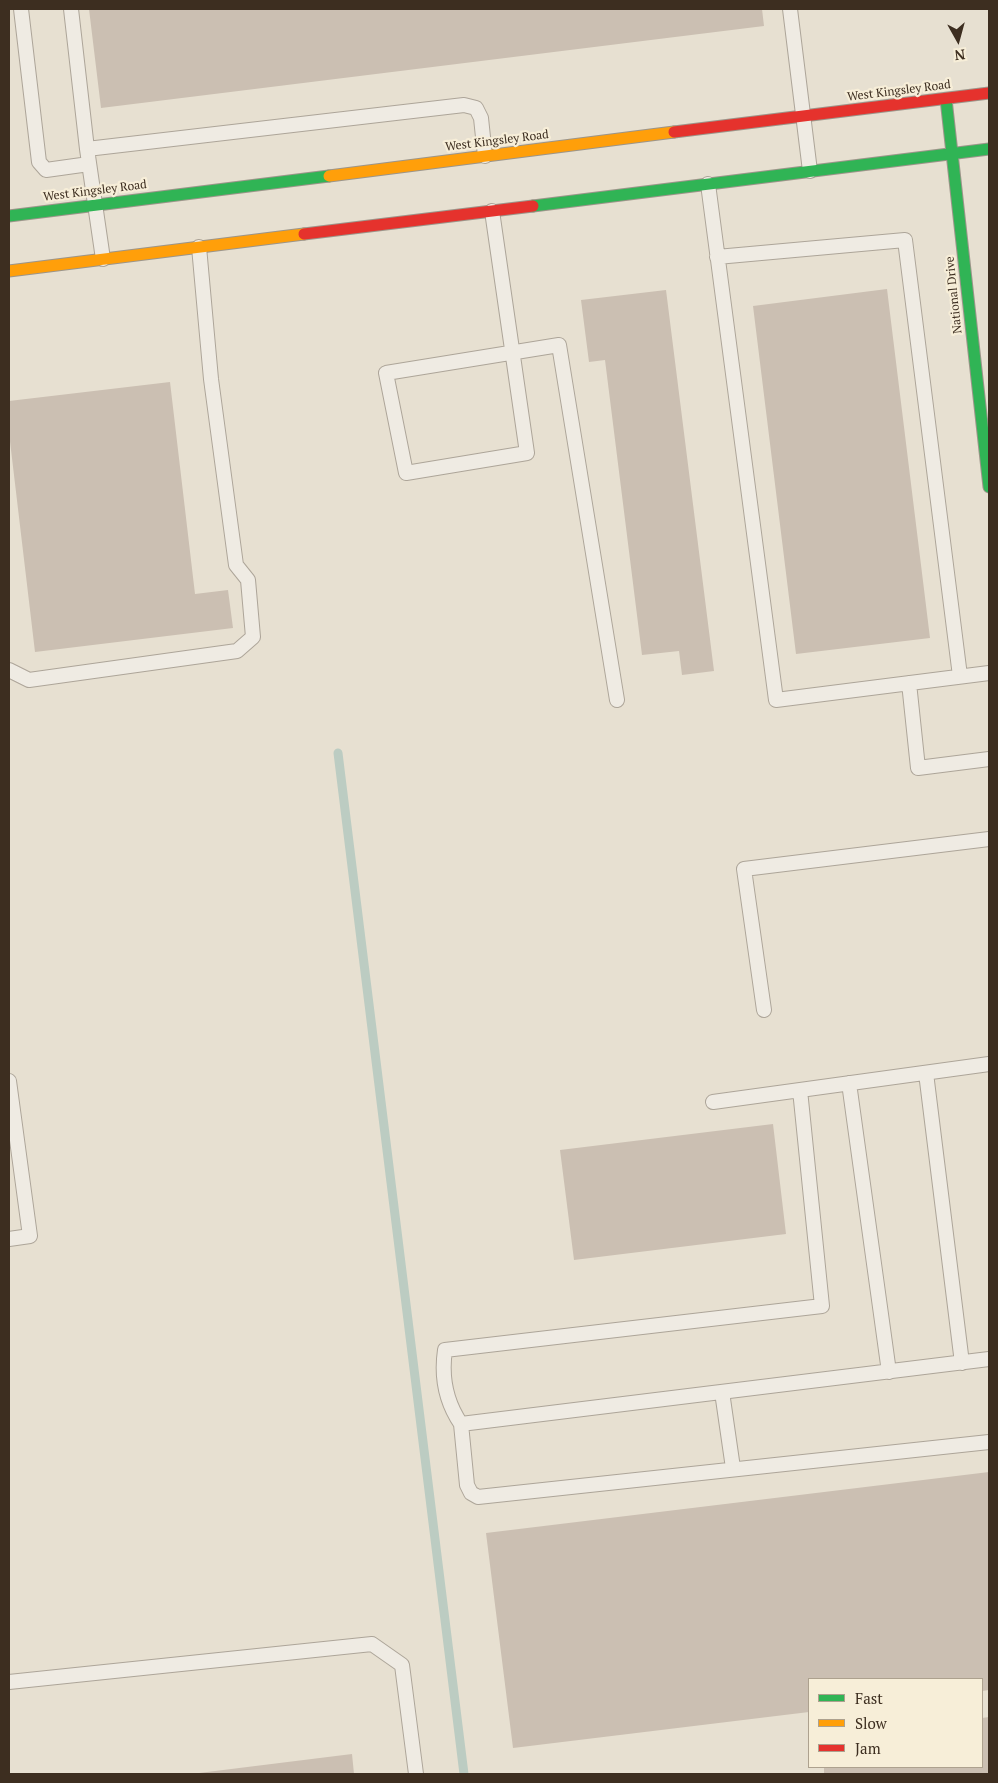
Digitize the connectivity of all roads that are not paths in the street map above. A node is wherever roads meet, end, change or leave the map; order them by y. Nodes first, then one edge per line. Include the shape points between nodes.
1 (21, 9) edge
2 (71, 9) edge
3 (790, 9) edge
4 (989, 93) edge
5 (946, 99) junction
6 (803, 116) junction
7 (989, 149) edge
8 (87, 150) junction
9 (952, 154) junction
10 (485, 156) junction
11 (89, 164) junction
12 (810, 172) junction
13 (708, 184) junction
14 (94, 205) junction
15 (492, 211) junction
16 (9, 216) edge
17 (199, 247) junction
18 (717, 257) junction
19 (103, 259) junction
20 (9, 271) edge
21 (513, 353) junction
22 (989, 487) edge
23 (9, 670) edge
24 (989, 673) edge
25 (960, 676) junction
26 (909, 683) junction
27 (617, 700) dead end
28 (989, 760) edge
29 (989, 839) edge
30 (764, 1010) dead end
31 (989, 1064) edge
32 (926, 1073) junction
33 (9, 1081) edge
34 (849, 1083) junction
35 (800, 1090) junction
36 (713, 1102) dead end
37 (9, 1239) edge
38 (989, 1359) edge
39 (962, 1363) junction
40 (889, 1372) junction
41 (722, 1392) junction
42 (461, 1424) junction
43 (989, 1442) edge
44 (733, 1468) junction
45 (9, 1682) edge
46 (416, 1774) edge

1 - 11 lane via 39,162 46,170
2 - 8 lane
3 - 6 lane
4 - 5 main road, West Kingsley Road
5 - 6 main road, West Kingsley Road
5 - 9 main road, National Drive
6 - 10 main road, West Kingsley Road
6 - 12 lane
7 - 9 main road
8 - 10 lane via 464,105 476,108 481,118
8 - 11 lane
9 - 12 main road
9 - 22 main road, National Drive
10 - 14 main road, West Kingsley Road
11 - 14 lane
12 - 13 main road
13 - 15 main road
13 - 18 lane
14 - 16 main road, West Kingsley Road
14 - 19 lane
15 - 17 main road
15 - 21 lane
17 - 19 main road
17 - 23 lane via 211,379 236,565 248,580 253,637 237,651 30,680
18 - 25 lane via 905,240
18 - 26 lane via 776,700
19 - 20 main road
21 - 21 lane via 386,373 406,473 527,453
21 - 27 lane via 559,345
24 - 25 lane
25 - 26 lane
26 - 28 lane via 918,768
29 - 30 lane via 744,869
31 - 32 lane
32 - 34 lane
32 - 39 lane
33 - 37 lane via 30,1236
34 - 35 lane
34 - 40 lane
35 - 36 lane
35 - 42 lane via 822,1306 445,1350 445,1390
38 - 39 lane
39 - 40 lane
40 - 41 lane
41 - 42 lane
41 - 44 lane
42 - 44 lane via 467,1485 478,1497
43 - 44 lane
45 - 46 lane via 372,1644 402,1665

